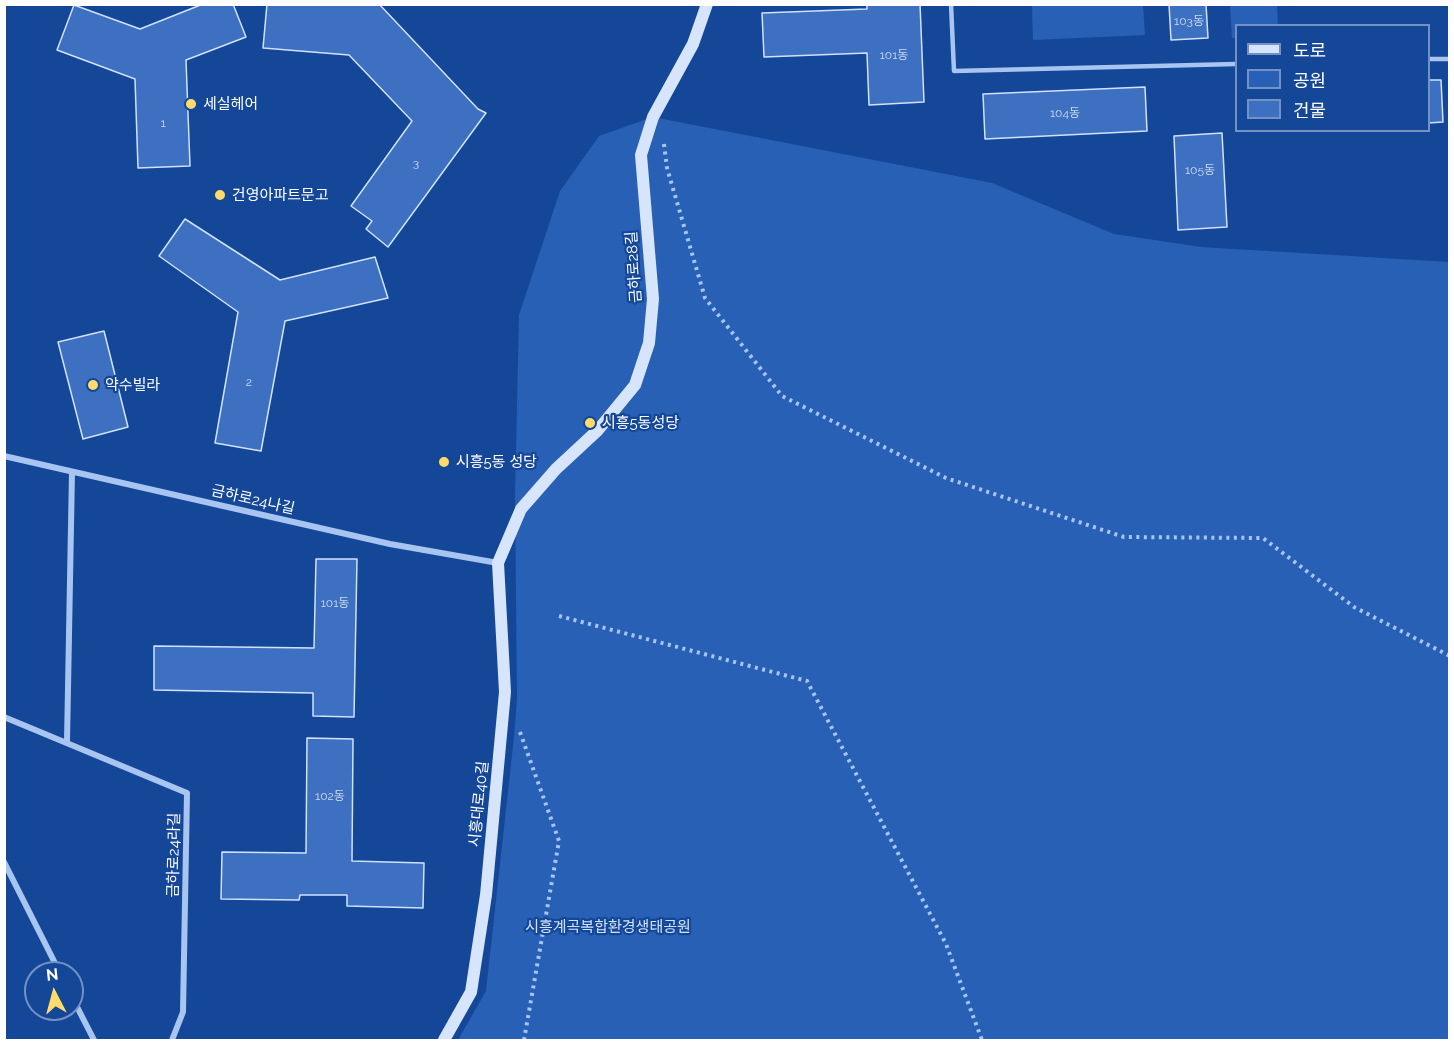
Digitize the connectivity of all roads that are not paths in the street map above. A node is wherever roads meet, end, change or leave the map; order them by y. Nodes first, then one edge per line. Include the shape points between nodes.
1 (708, 4) edge
2 (951, 4) edge
3 (1430, 59) edge
4 (1449, 59) edge
5 (1235, 64) edge
6 (4, 456) edge
7 (72, 472) junction
8 (498, 563) junction
9 (4, 717) edge
10 (67, 742) junction
11 (5, 866) edge
12 (54, 961) edge
13 (84, 1021) edge
14 (94, 1041) edge
15 (172, 1041) edge
16 (444, 1041) edge

1 - 8 street, 금하로28길 via 693,44 653,117 640,155 653,299 649,343 635,385 598,430 555,469 521,509
2 - 5 lane via 954,71
3 - 4 lane
6 - 7 street, 금하로24나길
7 - 8 street, 금하로24나길 via 390,544
7 - 10 street
8 - 16 street, 시흥대로40길 via 505,692 486,895 471,992
9 - 10 street, 금하로24라길
10 - 15 street, 금하로24라길 via 188,793 183,1012
11 - 12 street
13 - 14 street

